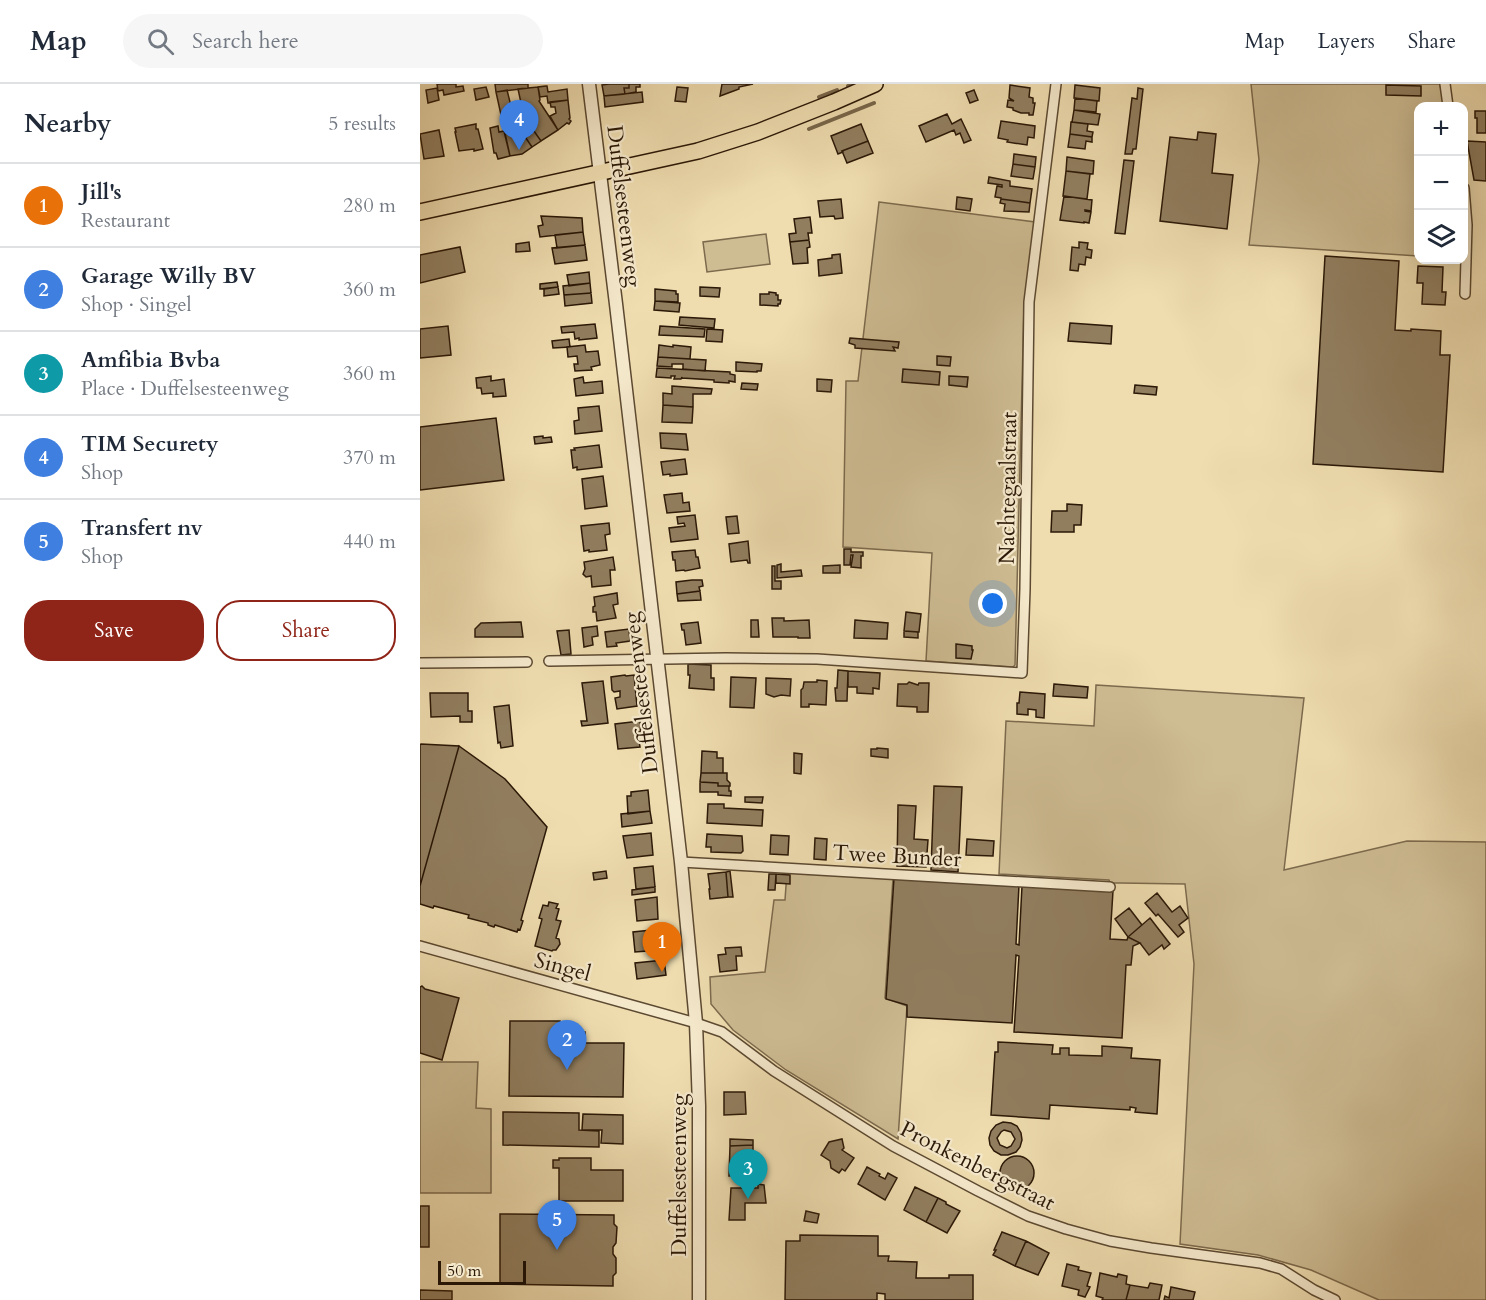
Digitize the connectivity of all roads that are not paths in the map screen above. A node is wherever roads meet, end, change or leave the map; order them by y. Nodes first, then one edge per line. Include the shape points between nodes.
1 (589, 84) edge
2 (874, 84) edge
3 (1056, 84) edge
4 (1445, 84) edge
5 (1447, 102) edge
6 (599, 172) junction
7 (1466, 210) edge
8 (420, 212) edge
9 (1465, 294) dead end
10 (657, 660) junction
11 (549, 661) dead end
12 (527, 662) dead end
13 (420, 663) edge
14 (681, 862) junction
15 (1110, 887) dead end
16 (420, 946) edge
17 (696, 1023) junction
18 (1312, 1295) edge
19 (699, 1300) edge
20 (1335, 1300) edge

1 - 6 street, Duffelsesteenweg
2 - 6 main road via 758,132 698,151
3 - 10 street, Nachtegaalstraat via 1030,284 1022,673 817,660
4 - 5 street
6 - 8 main road
6 - 10 street, Duffelsesteenweg
7 - 9 street
10 - 11 street
10 - 14 street, Duffelsesteenweg
12 - 13 street
14 - 15 street, Twee Bunder
14 - 17 street, Duffelsesteenweg
16 - 17 street, Singel
17 - 18 street, Pronkenbergstraat via 722,1032 774,1071 893,1146 1028,1216 1110,1241 1260,1263 1281,1269
17 - 19 street, Duffelsesteenweg
18 - 20 street, Pronkenbergstraat

